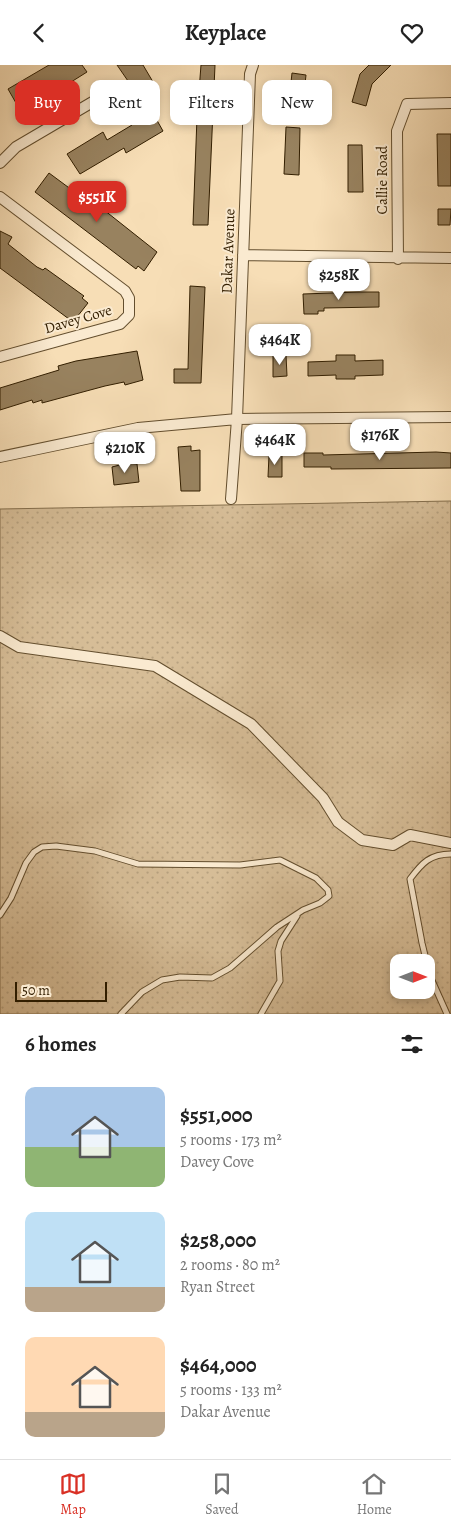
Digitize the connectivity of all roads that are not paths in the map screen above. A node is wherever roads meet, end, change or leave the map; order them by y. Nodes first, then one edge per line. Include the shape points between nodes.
1 (253, 65) edge
2 (90, 103) edge
3 (451, 103) edge
4 (0, 163) edge
5 (0, 197) edge
6 (243, 255) junction
7 (451, 258) edge
8 (398, 259) junction
9 (0, 357) edge
10 (451, 417) edge
11 (237, 419) junction
12 (0, 457) edge
13 (231, 499) dead end
14 (0, 636) edge
15 (451, 843) edge
16 (451, 854) edge
17 (303, 909) junction
18 (0, 915) edge
19 (122, 1014) edge
20 (261, 1014) edge
21 (447, 1014) edge

1 - 6 street, Dakar Avenue via 250,74
2 - 4 street via 16,147
3 - 8 street, Callie Road via 407,104 397,131
5 - 9 street, Davey Cove via 125,291 130,303 129,315 120,324
6 - 8 street
6 - 11 street, Dakar Avenue
7 - 8 street
10 - 11 street
11 - 12 street via 138,428
11 - 13 street, Dakar Avenue
14 - 15 street via 19,647 155,666 251,724 324,798 338,822 362,840 393,845 410,835
16 - 21 lane via 437,854 425,860 410,879 430,976
17 - 18 lane via 320,903 329,896 328,890 316,878 280,860 240,865 138,864 95,851 56,846 42,847 34,852
17 - 19 lane via 230,968 212,978 162,980 142,992
17 - 20 lane via 281,941 278,951 280,981

